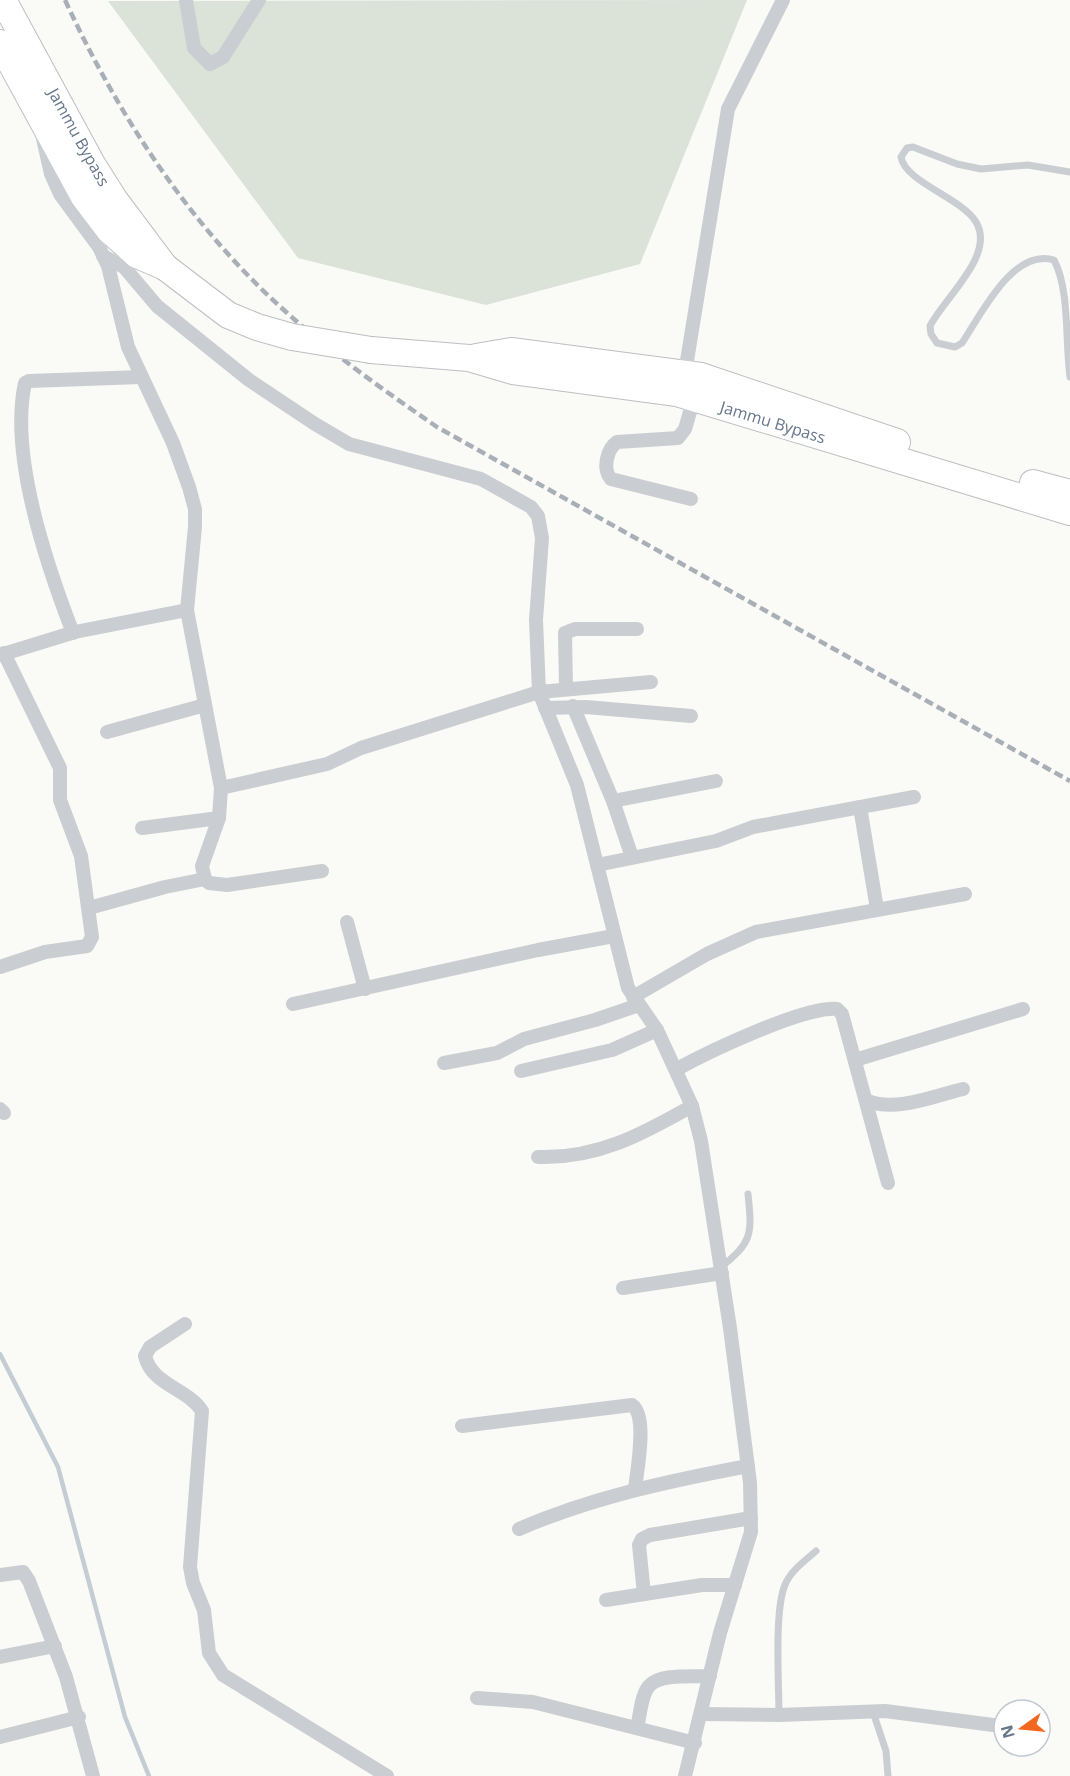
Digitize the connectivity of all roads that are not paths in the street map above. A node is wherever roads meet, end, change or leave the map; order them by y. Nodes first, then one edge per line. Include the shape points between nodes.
1 (3, 0) edge
2 (186, 0) edge
3 (258, 0) edge
4 (783, 0) edge
5 (0, 43) edge
6 (41, 117) junction
7 (1070, 172) edge
8 (103, 256) junction
9 (165, 267) junction
10 (469, 358) junction
11 (685, 373) junction
12 (1070, 377) edge
13 (141, 378) junction
14 (694, 398) junction
15 (1070, 493) edge
16 (691, 499) dead end
17 (1070, 512) edge
18 (187, 610) junction
19 (637, 629) dead end
20 (73, 633) junction
21 (2, 654) edge
22 (651, 682) dead end
23 (554, 690) junction
24 (205, 705) junction
25 (572, 706) junction
26 (550, 708) junction
27 (691, 716) dead end
28 (107, 732) dead end
29 (716, 781) dead end
30 (221, 788) junction
31 (914, 797) dead end
32 (613, 801) junction
33 (860, 807) junction
34 (219, 818) junction
35 (142, 828) dead end
36 (629, 858) junction
37 (604, 864) junction
38 (322, 871) dead end
39 (205, 879) junction
40 (965, 894) dead end
41 (89, 908) junction
42 (877, 909) junction
43 (348, 922) dead end
44 (614, 936) junction
45 (0, 967) edge
46 (365, 989) junction
47 (640, 996) junction
48 (293, 1004) dead end
49 (1023, 1009) dead end
50 (657, 1030) junction
51 (855, 1060) junction
52 (444, 1063) dead end
53 (682, 1067) junction
54 (521, 1071) dead end
55 (963, 1089) dead end
56 (868, 1101) junction
57 (692, 1106) junction
58 (538, 1157) dead end
59 (888, 1183) dead end
60 (748, 1194) dead end
61 (722, 1270) junction
62 (623, 1288) dead end
63 (185, 1324) dead end
64 (462, 1426) dead end
65 (748, 1466) junction
66 (635, 1489) junction
67 (752, 1518) junction
68 (519, 1528) dead end
69 (816, 1551) dead end
70 (0, 1575) edge
71 (735, 1585) junction
72 (644, 1594) junction
73 (606, 1600) dead end
74 (55, 1646) junction
75 (0, 1657) edge
76 (710, 1676) junction
77 (477, 1698) dead end
78 (873, 1711) junction
79 (702, 1714) junction
80 (779, 1715) junction
81 (79, 1717) junction
82 (992, 1725) edge
83 (637, 1728) junction
84 (0, 1737) edge
85 (695, 1743) junction
86 (93, 1776) edge
87 (387, 1776) edge
88 (686, 1776) edge
89 (888, 1776) edge

1 - 9 highway, Jammu Bypass via 92,164
2 - 3 street via 194,48 210,64 223,57
4 - 11 street via 728,110
5 - 6 highway, Jammu Bypass
6 - 8 street via 45,154 55,184
6 - 9 highway, Jammu Bypass via 84,197 109,230 137,255
7 - 12 lane via 1028,165 981,169 913,147 907,148 901,157 906,169 972,215 981,236 968,273 930,326 937,342 955,347 962,343 999,287 1016,269 1035,257 1044,257 1054,260 1064,277
8 - 13 street via 112,276 128,347
8 - 23 street via 124,267 157,306 249,380 349,444 481,479 531,507 538,516 542,538 536,620
9 - 10 highway, Jammu Bypass, bridge via 228,315 292,337 371,350
10 - 11 highway, Jammu Bypass via 511,351
10 - 14 highway, Jammu Bypass via 513,371
11 - 15 highway, Jammu Bypass via 722,381 922,451
13 - 18 street via 173,443 195,509
13 - 20 street via 25,384 22,452 45,560
14 - 16 street via 685,429 678,438 617,442 611,446 606,468 611,479
14 - 17 highway, Jammu Bypass
18 - 20 street
18 - 24 street
19 - 23 street via 575,629 565,633
20 - 21 street
21 - 41 street via 60,768 60,800 81,856
22 - 23 street
23 - 26 street
23 - 30 street via 361,748 327,764
24 - 28 street
24 - 30 street
25 - 26 street
25 - 27 street
25 - 32 street
26 - 37 street
29 - 32 street
30 - 34 street
31 - 33 street
32 - 36 street
33 - 36 street via 753,827 716,841
33 - 42 street
34 - 35 street
34 - 39 street via 202,866
36 - 37 street
37 - 44 street
38 - 39 street via 227,885
39 - 41 street
40 - 42 street
41 - 45 street via 93,937 87,946 45,952
42 - 47 street via 756,932 699,959
43 - 46 street
44 - 46 street
44 - 47 street via 624,977
46 - 48 street
47 - 50 street
47 - 52 street via 524,1039 497,1053
49 - 51 street
50 - 53 street
50 - 54 street via 612,1050
51 - 53 street via 842,1014 832,1008 752,1034
51 - 56 street
53 - 57 street
55 - 56 street via 894,1105
56 - 59 street
57 - 58 street via 636,1137 602,1150
57 - 61 street
60 - 61 lane via 749,1239
61 - 62 street
61 - 65 street
63 - 87 street via 150,1347 145,1356 156,1375 202,1411 190,1568 204,1610 208,1653 231,1682
64 - 66 street via 632,1405 641,1424
65 - 66 street
65 - 67 street
66 - 68 street via 563,1510
67 - 71 street
67 - 72 street via 642,1539 639,1545
69 - 80 lane via 789,1577 784,1588
70 - 74 street via 23,1572
71 - 72 street via 702,1585
71 - 76 street
72 - 73 street
74 - 75 street
74 - 81 street
76 - 79 street
76 - 83 street via 654,1682 646,1690
77 - 83 street via 533,1702
78 - 80 street
78 - 82 street
78 - 89 lane via 886,1751
79 - 80 street
79 - 85 street
81 - 84 street
81 - 86 street
83 - 85 street
85 - 88 street

